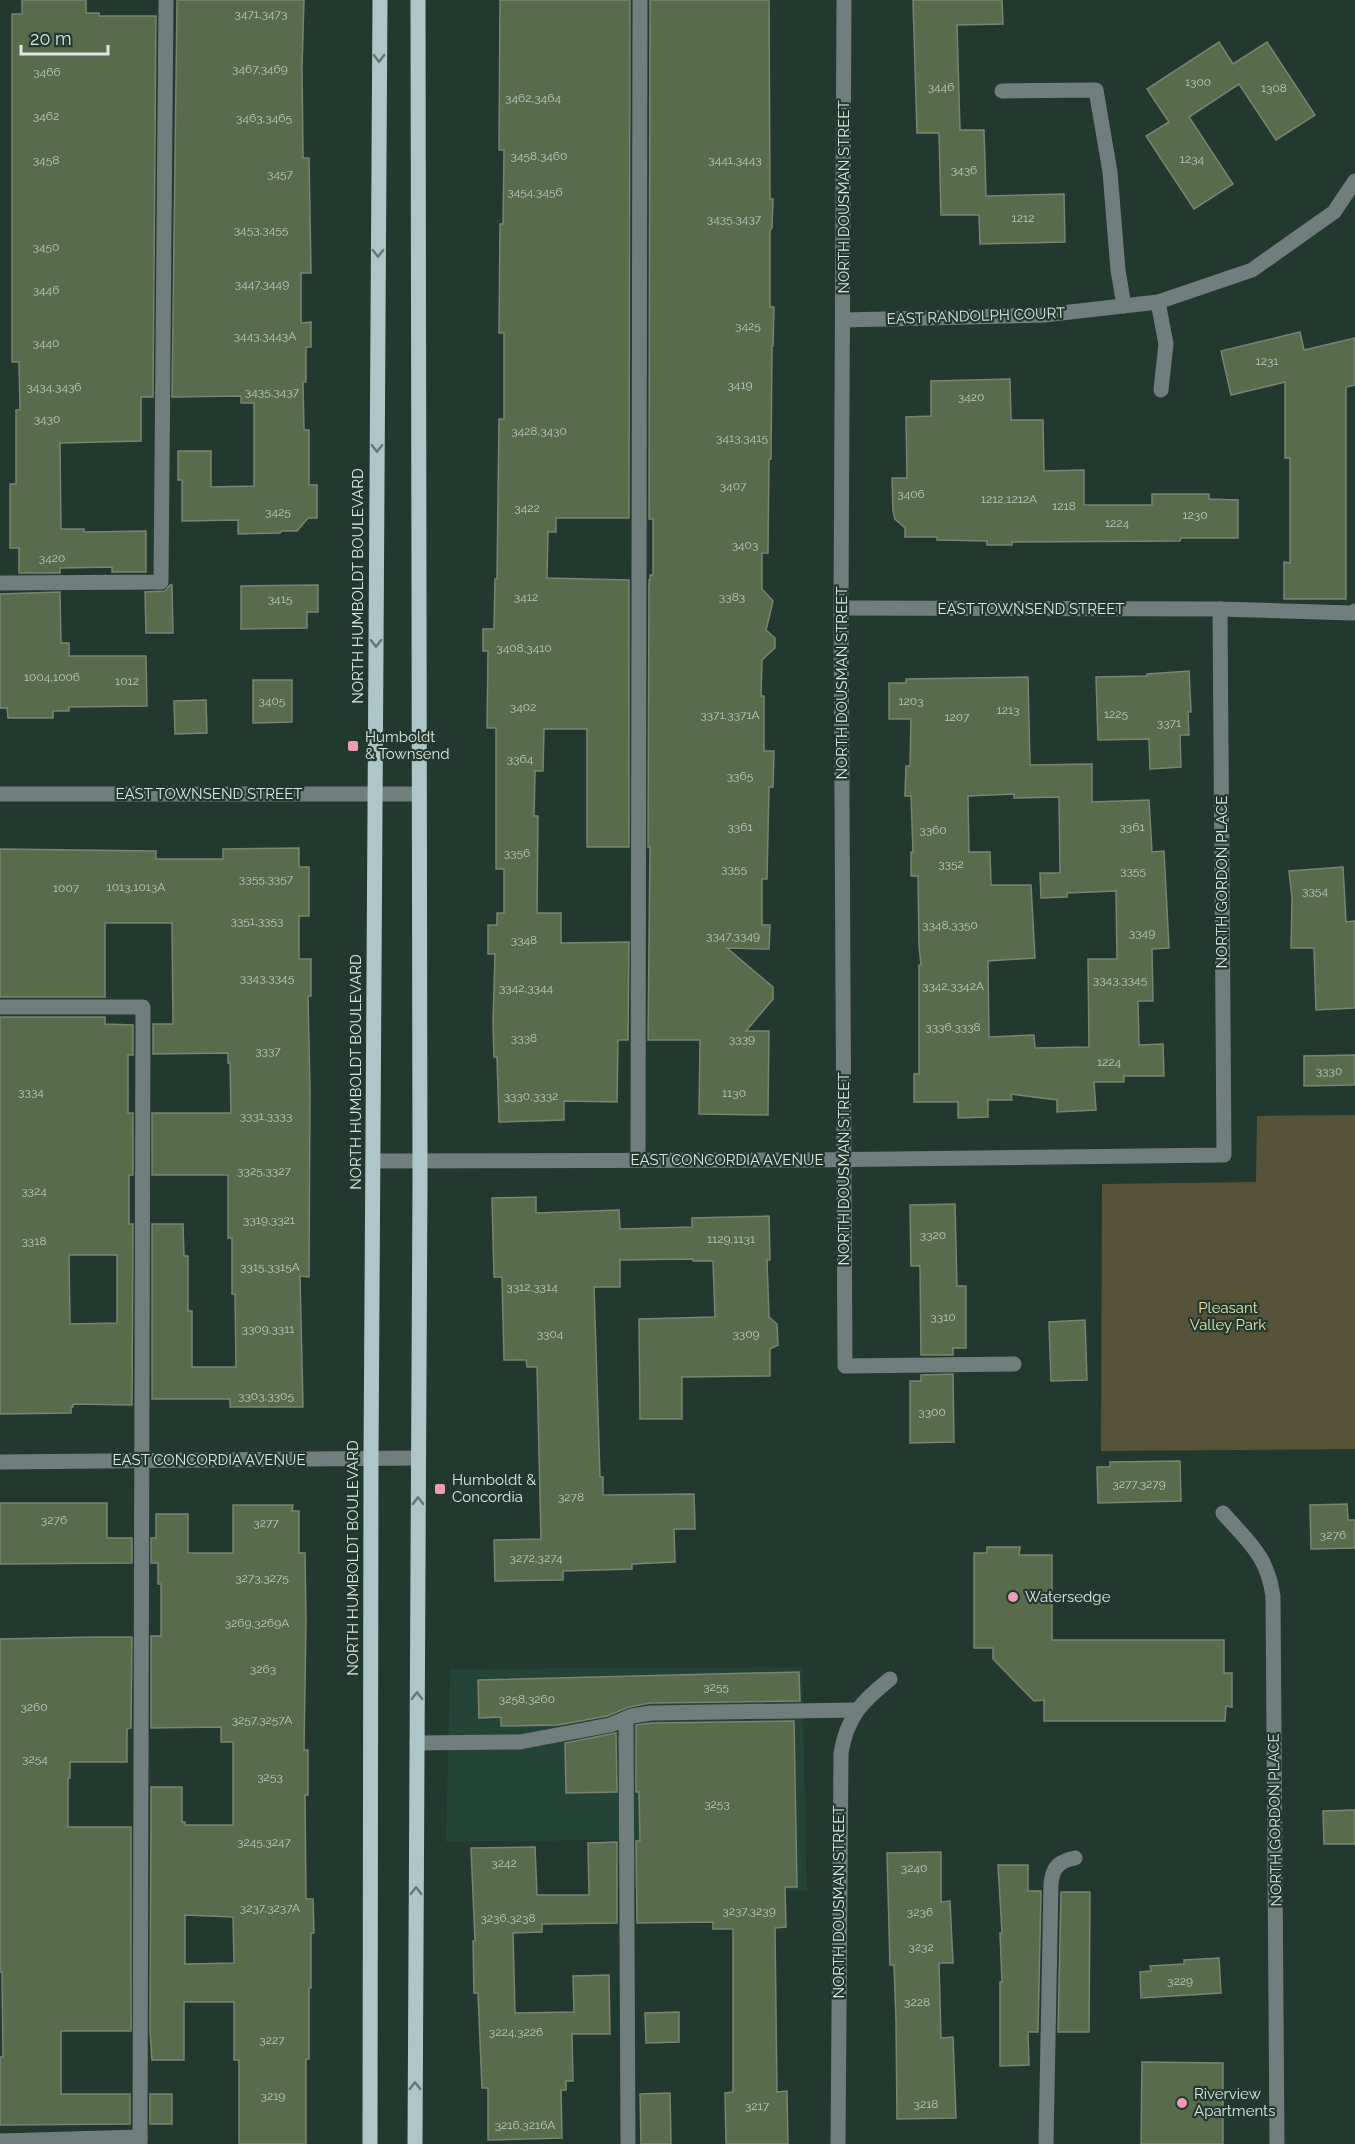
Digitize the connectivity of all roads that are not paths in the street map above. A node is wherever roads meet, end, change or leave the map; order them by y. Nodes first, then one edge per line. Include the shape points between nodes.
1 (166, 0) edge
2 (380, 0) edge
3 (418, 0) edge
4 (640, 0) edge
5 (844, 0) edge
6 (1002, 91) dead end
7 (1355, 181) edge
8 (1158, 302) junction
9 (1124, 306) junction
10 (844, 320) junction
11 (1161, 390) dead end
12 (0, 583) edge
13 (841, 609) junction
14 (1220, 609) junction
15 (1355, 611) edge
16 (0, 794) edge
17 (375, 794) junction
18 (418, 794) junction
19 (0, 1007) edge
20 (1224, 1155) joint
21 (844, 1159) junction
22 (638, 1160) junction
23 (373, 1161) junction
24 (419, 1161) junction
25 (1014, 1364) dead end
26 (418, 1458) junction
27 (371, 1459) junction
28 (143, 1460) junction
29 (0, 1462) edge
30 (1223, 1514) dead end
31 (890, 1679) dead end
32 (857, 1710) junction
33 (626, 1719) junction
34 (417, 1743) junction
35 (1075, 1858) dead end
36 (140, 2140) edge
37 (0, 2141) edge
38 (370, 2144) edge
39 (415, 2144) edge
40 (628, 2144) edge
41 (838, 2144) edge
42 (1046, 2144) edge
43 (1277, 2144) edge

1 - 12 street via 161,582
2 -> 17 main road, NORTH HUMBOLDT BOULEVARD
3 - 18 main road
4 - 22 street
5 - 10 street, NORTH DOUSMAN STREET
6 - 9 street via 1096,90 1110,172
7 - 8 street, EAST RANDOLPH COURT via 1334,212 1252,270
8 - 9 street, EAST RANDOLPH COURT
8 - 11 street via 1166,344
9 - 10 street, EAST RANDOLPH COURT via 1044,315
10 - 13 street, NORTH DOUSMAN STREET
13 - 14 street, EAST TOWNSEND STREET
13 - 21 street, NORTH DOUSMAN STREET
14 - 15 street, EAST TOWNSEND STREET
14 - 20 street, NORTH GORDON PLACE
16 - 17 street, EAST TOWNSEND STREET
17 - 18 street, EAST TOWNSEND STREET
17 - 23 main road, NORTH HUMBOLDT BOULEVARD
18 - 24 main road
19 - 28 street via 143,1007
20 - 21 street, EAST CONCORDIA AVENUE
21 - 22 street, EAST CONCORDIA AVENUE
21 - 25 street, NORTH DOUSMAN STREET via 845,1366
22 - 24 street, EAST CONCORDIA AVENUE
23 - 24 street, EAST CONCORDIA AVENUE
23 - 27 main road, NORTH HUMBOLDT BOULEVARD
24 - 26 main road
26 - 27 street, EAST CONCORDIA AVENUE
34 -> 26 main road
27 - 28 street, EAST CONCORDIA AVENUE
27 - 38 main road, NORTH HUMBOLDT BOULEVARD
28 - 29 street, EAST CONCORDIA AVENUE
28 - 36 street
30 - 43 street, NORTH GORDON PLACE via 1262,1557 1273,1596
31 - 32 street, NORTH DOUSMAN STREET
32 - 33 street via 651,1713
32 - 41 street, NORTH DOUSMAN STREET via 843,1738 841,1753
33 - 34 street via 520,1742
33 - 40 street
39 -> 34 main road
35 - 42 street via 1055,1867 1051,1883
36 - 37 street

